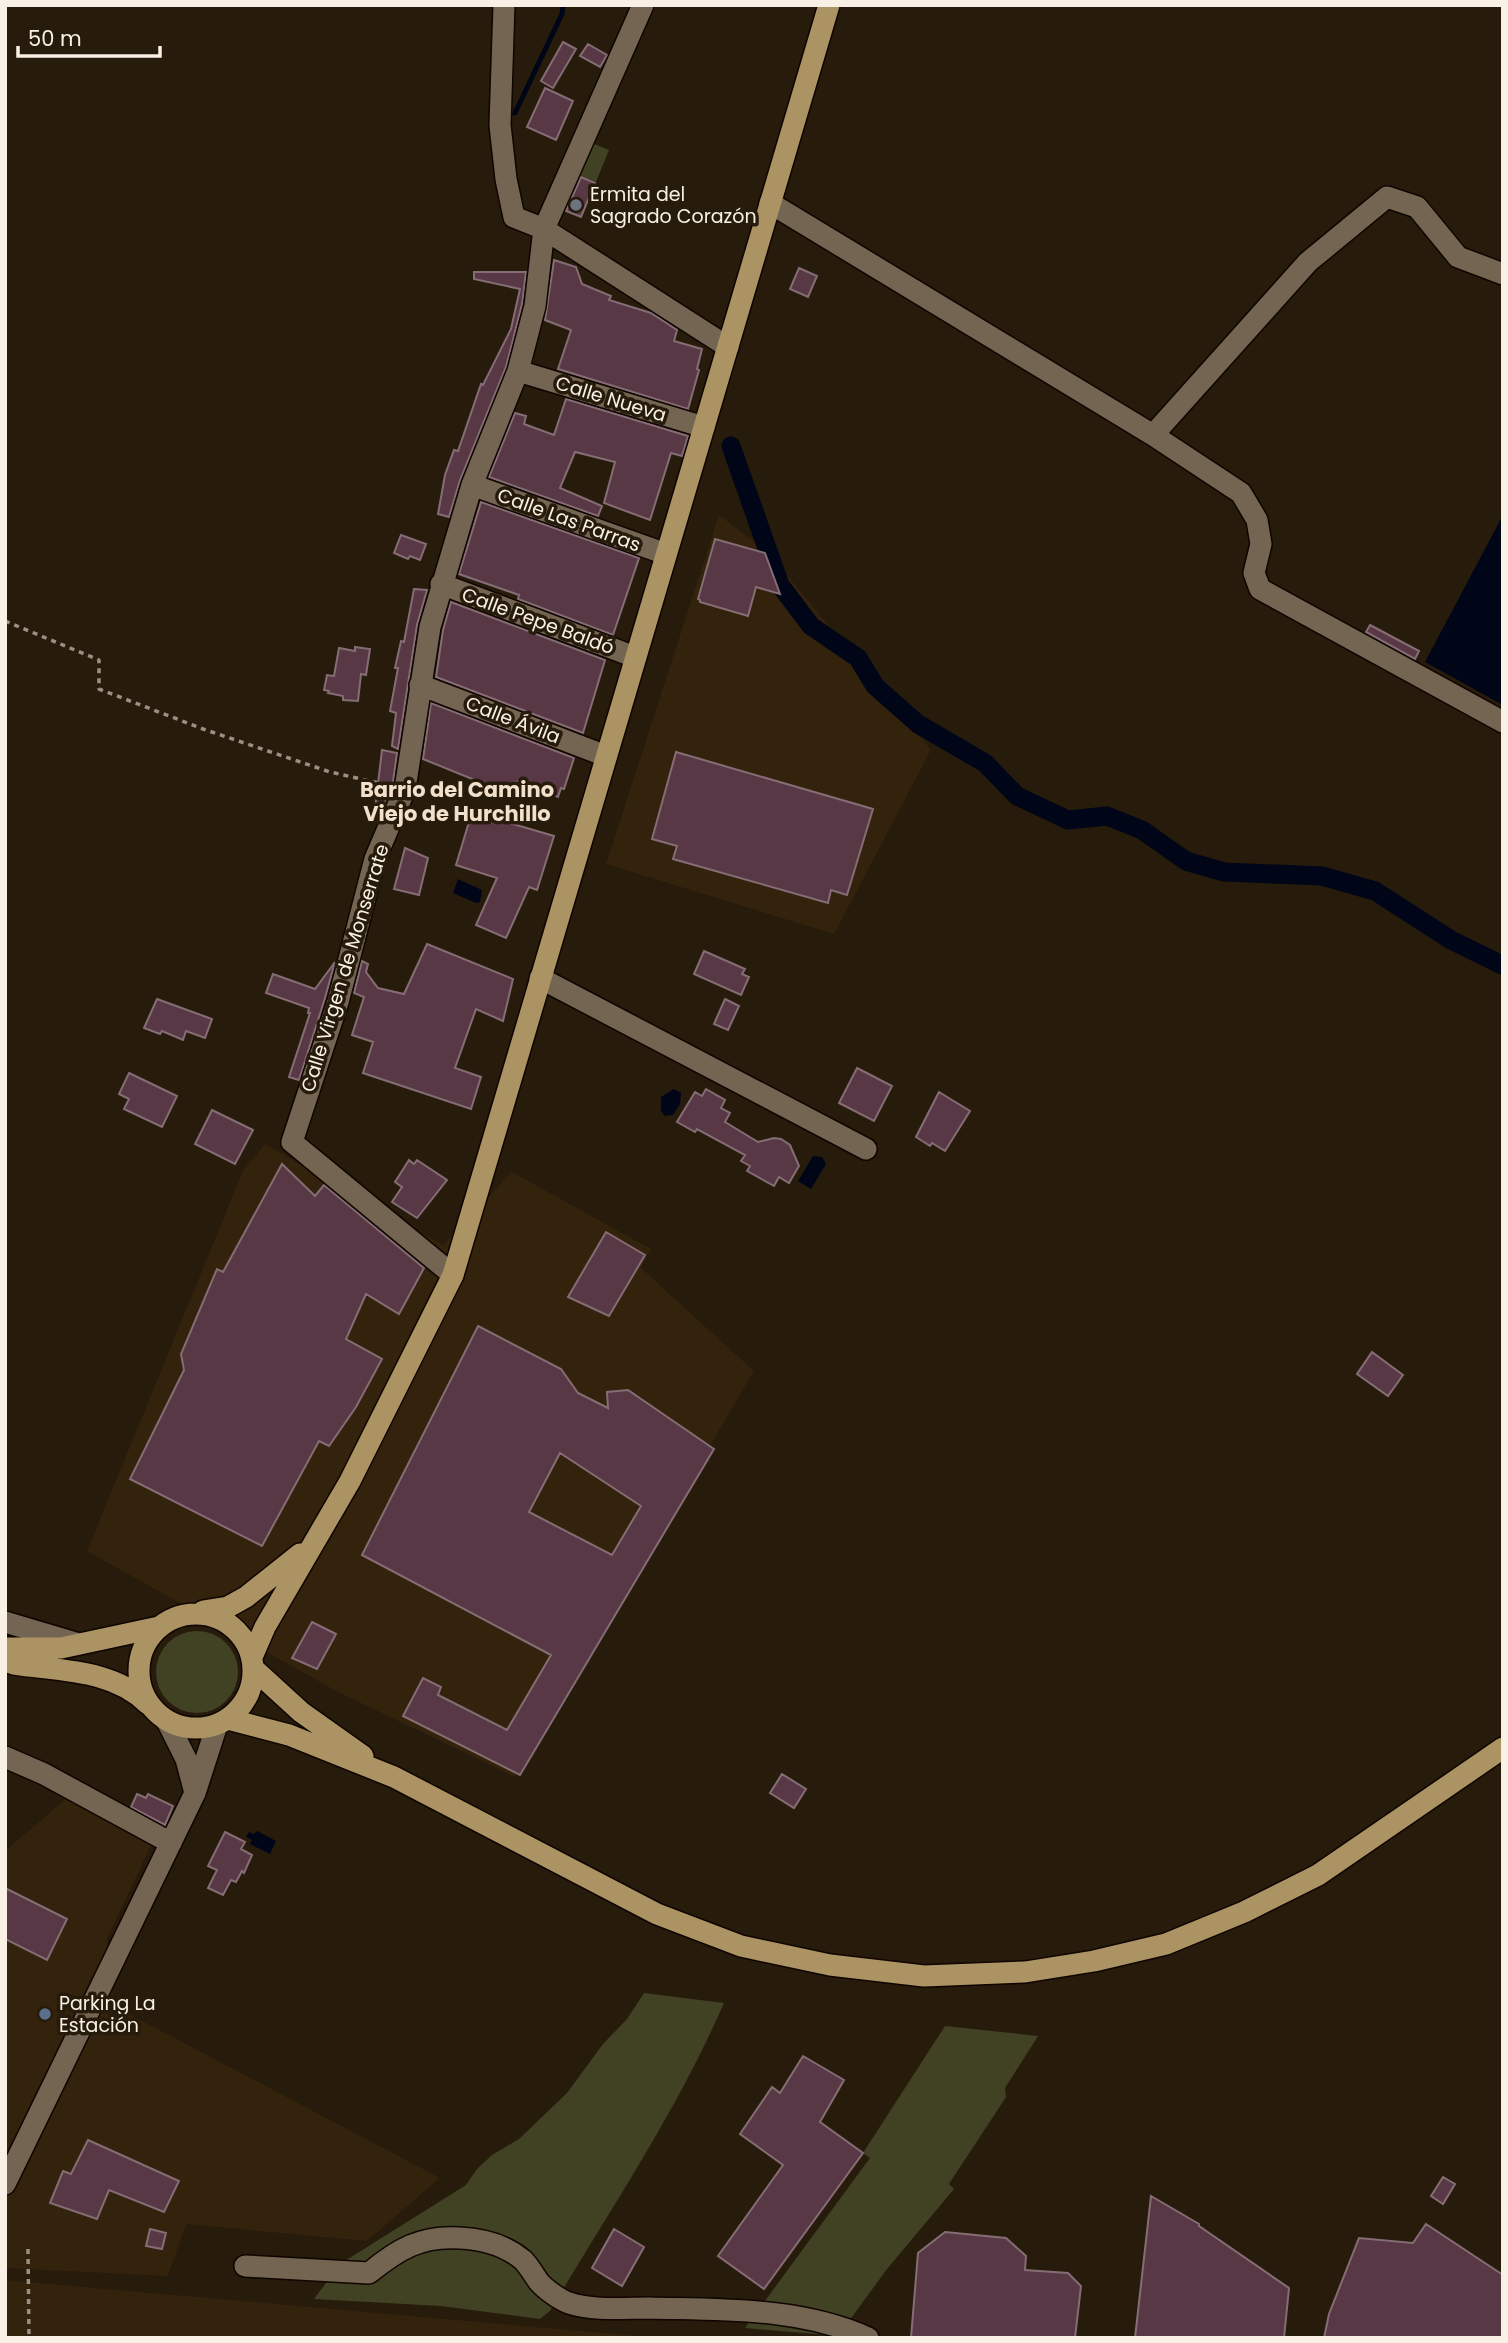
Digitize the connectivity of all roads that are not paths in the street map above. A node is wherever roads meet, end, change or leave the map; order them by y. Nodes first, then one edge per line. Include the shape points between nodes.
1 (504, 5) edge
2 (643, 5) edge
3 (829, 5) edge
4 (770, 203) junction
5 (544, 229) junction
6 (1503, 274) edge
7 (728, 347) junction
8 (518, 371) junction
9 (704, 427) junction
10 (1153, 435) junction
11 (472, 485) junction
12 (666, 555) junction
13 (441, 584) junction
14 (635, 657) junction
15 (420, 685) junction
16 (1503, 722) edge
17 (606, 756) junction
18 (540, 978) junction
19 (866, 1149) dead end
20 (453, 1275) junction
21 (312, 1543) junction
22 (189, 1614) junction
23 (5, 1622) edge
24 (159, 1627) junction
25 (79, 1644) junction
26 (5, 1648) edge
27 (5, 1661) edge
28 (253, 1663) junction
29 (159, 1714) junction
30 (222, 1722) junction
31 (1503, 1748) edge
32 (5, 1758) edge
33 (394, 1777) junction
34 (195, 1793) junction
35 (171, 1843) junction
36 (5, 2183) edge
37 (245, 2266) dead end
38 (868, 2338) edge

1 - 5 street via 500,124 506,179 514,217
2 - 5 street, Calle Virgen de Monserrate
3 - 4 main road
4 - 7 main road
4 - 10 street
5 - 7 street
5 - 8 street, Calle Virgen de Monserrate via 535,306
6 - 10 street via 1458,257 1417,207 1387,197 1308,262
7 - 9 main road
8 - 9 street, Calle Nueva
8 - 11 street, Calle Virgen de Monserrate
9 - 12 main road
10 - 16 street via 1241,493 1257,520 1261,544 1254,573 1260,590
11 - 12 street, Calle Las Parras
11 - 13 street, Calle Virgen de Monserrate
12 - 14 main road
13 - 14 street, Calle Pepe Baldó
13 - 15 street, Calle Virgen de Monserrate
14 - 17 main road
15 - 17 street, Calle Ávila
15 - 20 street, Calle Virgen de Monserrate via 405,789 375,859 338,1002 292,1142
17 - 18 main road
18 - 19 street
18 - 20 main road
20 - 21 main road via 350,1480
21 - 22 main road via 246,1597 228,1607
21 - 28 main road via 265,1627
22 - 24 main road
22 - 28 main road via 206,1614 235,1628 246,1641
23 - 25 street
24 - 25 main road
24 - 29 main road via 140,1656 139,1674 142,1692
25 - 26 main road
27 - 29 main road via 104,1677 139,1695
28 - 30 main road via 247,1698
28 - 33 main road via 301,1712
29 - 30 main road via 191,1728
29 - 34 street via 186,1759
30 - 33 main road via 289,1735
30 - 34 street
31 - 33 main road via 1318,1875 1166,1944 1025,1972 924,1976 830,1965 741,1945 657,1914
32 - 35 street via 44,1774
34 - 35 street
35 - 36 street
37 - 38 street via 369,2273 396,2251 426,2240 492,2242 524,2261 541,2285 568,2303 760,2312 818,2321

